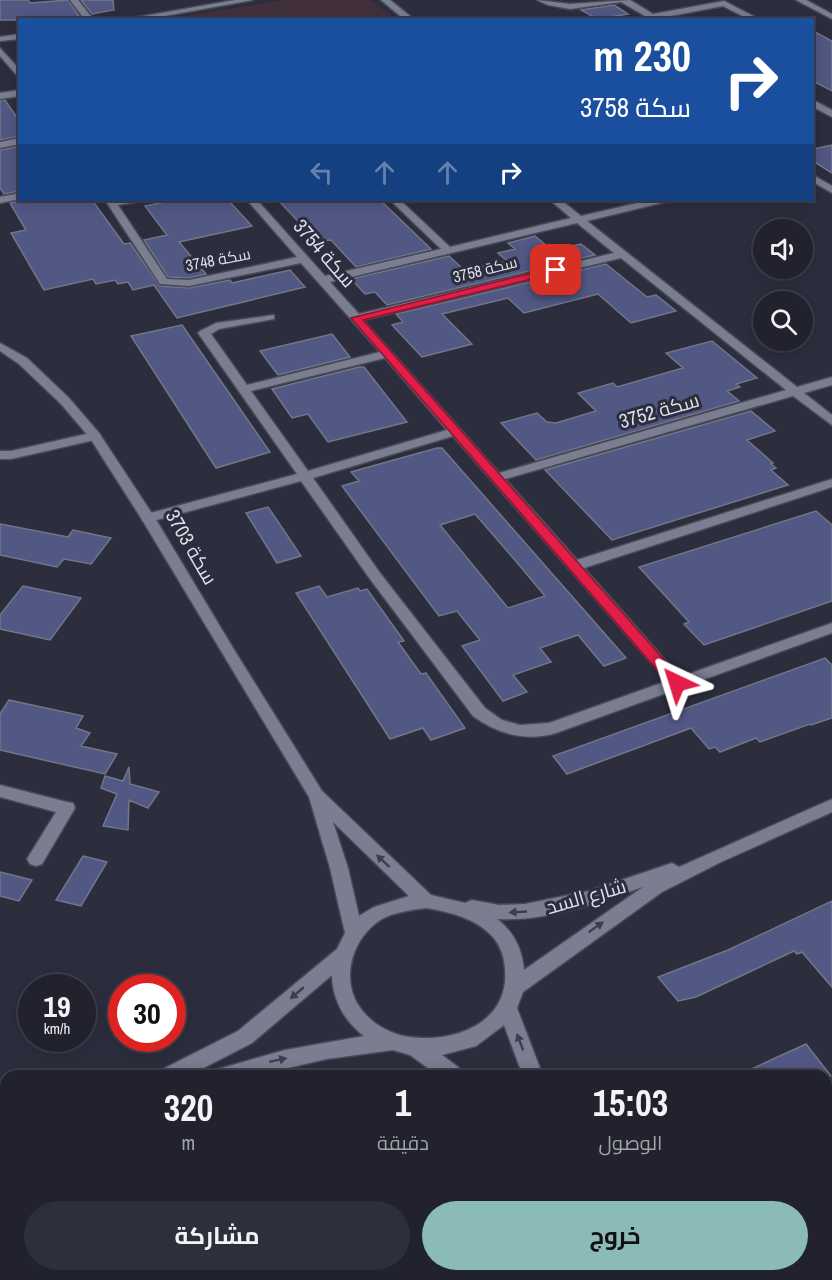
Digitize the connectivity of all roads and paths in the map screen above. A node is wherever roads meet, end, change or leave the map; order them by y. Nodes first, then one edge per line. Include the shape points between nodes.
1 (74, 0) edge
2 (178, 0) edge
3 (249, 0) edge
4 (385, 0) edge
5 (541, 0) edge
6 (619, 0) edge
7 (624, 0) edge
8 (800, 0) edge
9 (187, 10) junction
10 (651, 16) junction
11 (832, 17) edge
12 (88, 18) edge
13 (137, 18) edge
14 (408, 18) edge
15 (640, 18) edge
16 (753, 18) edge
17 (18, 36) edge
18 (0, 39) edge
19 (1, 54) edge
20 (18, 75) edge
21 (18, 93) edge
22 (0, 96) edge
23 (816, 102) edge
24 (832, 114) edge
25 (18, 141) edge
26 (0, 145) edge
27 (814, 179) edge
28 (832, 190) edge
29 (18, 196) edge
30 (0, 200) edge
31 (112, 201) edge
32 (253, 201) edge
33 (396, 201) edge
34 (556, 201) edge
35 (657, 201) edge
36 (580, 219) junction
37 (448, 250) junction
38 (622, 254) junction
39 (304, 259) junction
40 (323, 280) junction
41 (270, 316) dead end
42 (356, 318) junction
43 (0, 346) edge
44 (388, 354) junction
45 (832, 381) edge
46 (245, 388) junction
47 (795, 391) junction
48 (832, 421) edge
49 (456, 431) junction
50 (95, 436) junction
51 (0, 455) edge
52 (305, 476) junction
53 (496, 478) junction
54 (832, 483) edge
55 (148, 518) junction
56 (574, 566) junction
57 (832, 628) edge
58 (677, 683) junction
59 (0, 791) edge
60 (316, 795) junction
61 (832, 805) edge
62 (715, 856) junction
63 (36, 859) dead end
64 (426, 901) junction
65 (454, 904) junction
66 (354, 933) junction
67 (342, 955) junction
68 (515, 987) junction
69 (507, 1008) junction
70 (393, 1041) junction
71 (415, 1047) junction
72 (180, 1070) edge
73 (241, 1070) edge
74 (447, 1070) edge
75 (531, 1070) edge

1 - 12 street
2 - 9 street
3 - 9 street
4 - 14 street
5 - 6 street via 568,8
7 - 10 street
8 - 11 street
9 - 13 street
10 - 15 street
10 - 16 street via 724,3
17 - 18 street
19 - 20 street
21 - 22 street
23 - 24 street
25 - 26 street
27 - 28 street
29 - 30 street
31 - 39 street, سكة 3748 via 164,282 189,283
32 - 39 street, سكة 3754
33 - 37 street
34 - 36 street
35 - 36 street
36 - 37 street
36 - 38 street
37 - 40 street
38 - 42 street, سكة 3758
38 - 47 street
39 - 40 street, سكة 3754
40 - 42 street, سكة 3754
41 - 46 street via 216,326 204,333
42 - 44 street, سكة 3754
43 - 50 street, سكة 3703 via 23,361
44 - 46 street
44 - 49 street, سكة 3754
45 - 47 street, سكة 3752
46 - 52 street
47 - 48 street
47 - 53 street, سكة 3752
49 - 52 street
49 - 53 street, سكة 3754
50 - 51 street
50 - 55 street, سكة 3703
52 - 55 street
52 - 58 street via 478,712 497,726 523,733 550,729
53 - 56 street, سكة 3754
54 - 56 street
55 - 60 street, سكة 3703
56 - 58 street, سكة 3754
57 - 58 street
59 - 63 street via 67,808
64 -> 60 street, سكة 3703
60 - 66 street, سكة 3703
61 - 62 street, شارع السد
62 -> 65 street, شارع السد via 534,911 502,912
68 -> 62 street, شارع السد via 656,886
64 - 65 street
64 - 66 street via 382,912
65 - 68 street via 477,913 495,927 508,945 515,965
66 - 67 street
67 - 70 street via 339,979 346,1003 362,1024
67 -> 72 street via 245,1037
68 - 69 street
69 - 71 street via 490,1027 468,1040 442,1047
75 -> 69 street
70 - 71 street
73 -> 70 street via 339,1047
71 - 74 street

